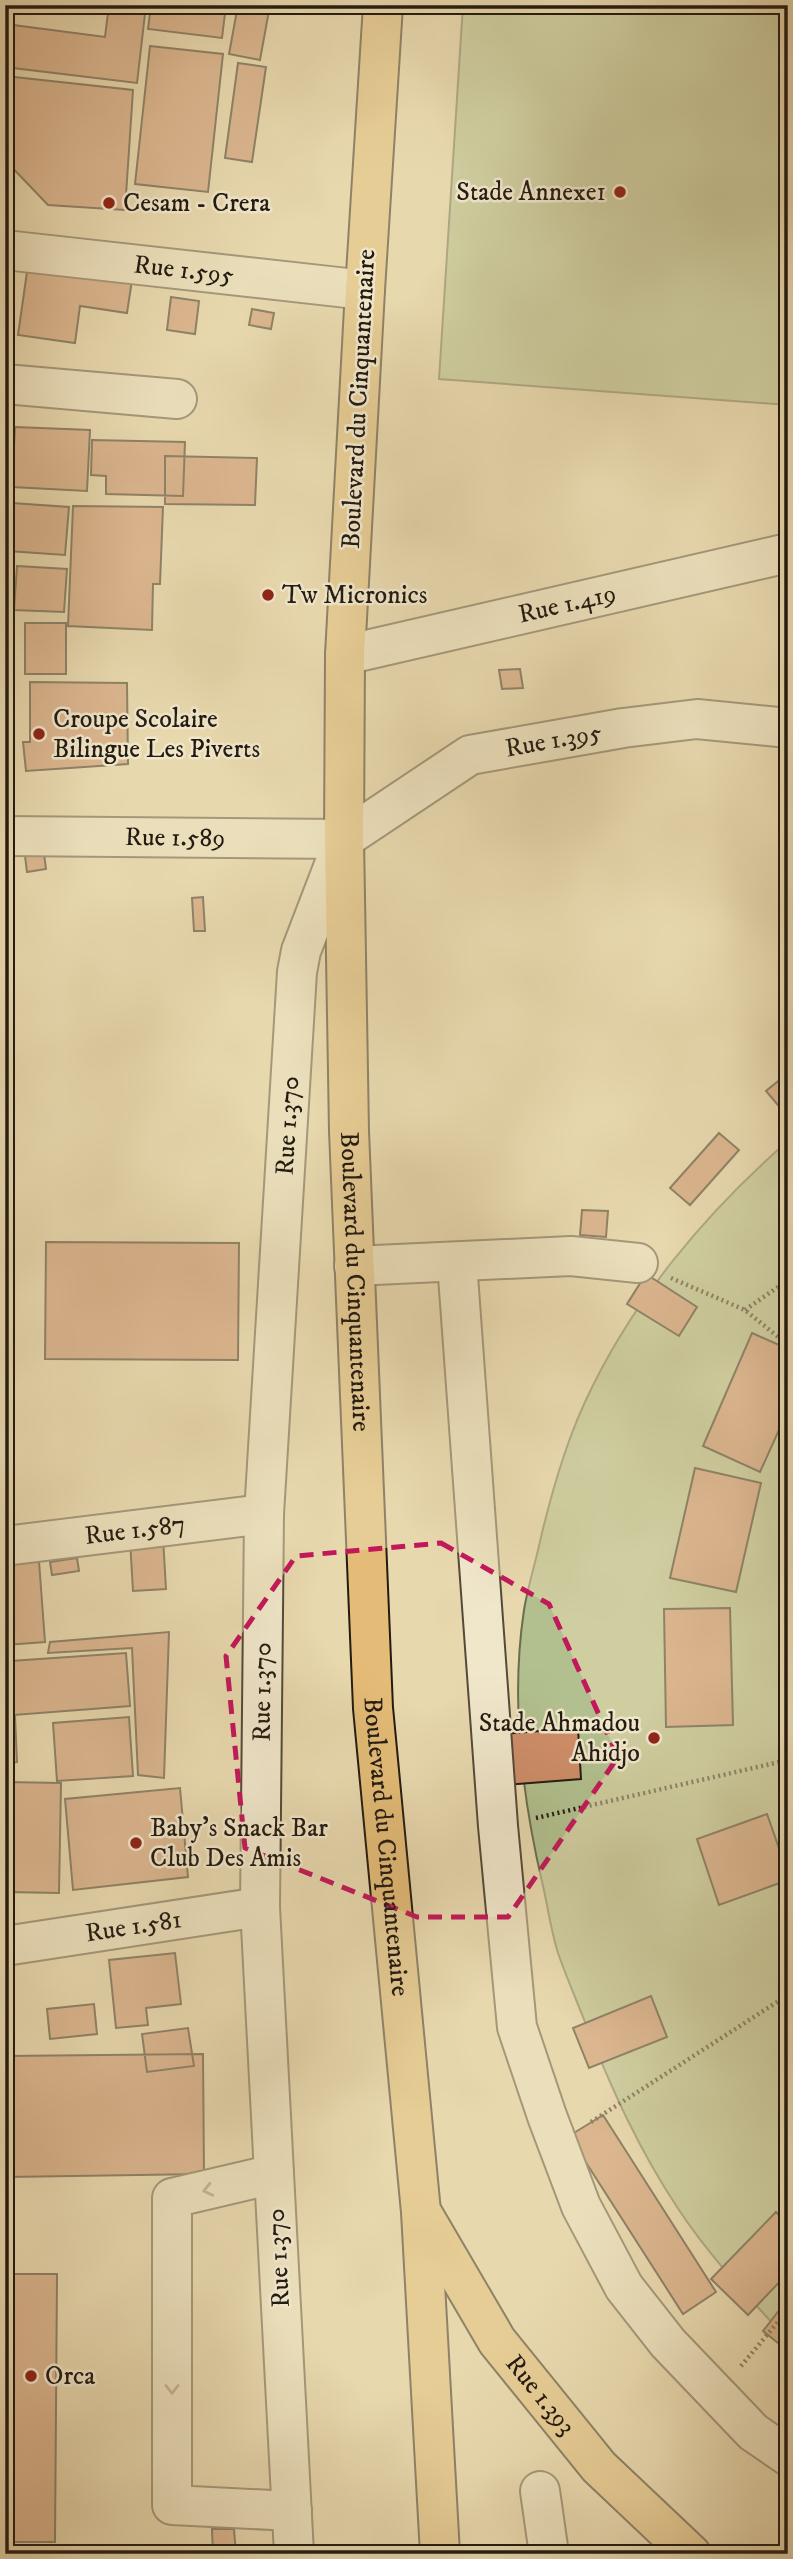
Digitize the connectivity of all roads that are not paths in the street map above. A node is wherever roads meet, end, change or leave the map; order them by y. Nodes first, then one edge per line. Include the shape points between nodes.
1 (383, 5) edge
2 (5, 250) edge
3 (365, 290) junction
4 (5, 384) edge
5 (177, 399) dead end
6 (788, 553) edge
7 (345, 655) junction
8 (788, 728) edge
9 (5, 836) edge
10 (344, 839) junction
11 (457, 1262) junction
12 (638, 1263) road end
13 (354, 1266) junction
14 (264, 1514) junction
15 (5, 1546) edge
16 (260, 1907) junction
17 (5, 1946) edge
18 (274, 2174) junction
19 (421, 2211) junction
20 (788, 2456) edge
21 (540, 2491) dead end
22 (292, 2511) junction
23 (294, 2554) edge
24 (440, 2554) edge
25 (549, 2554) edge
26 (691, 2554) edge

1 - 3 main road, Boulevard du Cinquantenaire
2 - 3 street, Rue 1.595
3 - 7 main road, Boulevard du Cinquantenaire
4 - 5 street
6 - 7 street, Rue 1.419
7 - 10 main road, Boulevard du Cinquantenaire
8 - 10 street, Rue 1.395 via 697,719 470,755
9 - 10 street, Rue 1.589
10 - 13 main road, Boulevard du Cinquantenaire
10 - 14 street, Rue 1.370 via 297,972
11 - 12 street via 571,1256
11 - 13 street
11 - 20 street via 517,2027 580,2206 624,2287 668,2343 753,2432
13 - 19 main road, Boulevard du Cinquantenaire via 373,1708
14 - 15 street, Rue 1.587
14 - 16 street, Rue 1.370
16 - 17 street, Rue 1.581
16 - 18 street, Rue 1.370
18 - 22 street, Rue 1.370
18 -> 22 street via 173,2198 172,2505
19 - 24 main road, Boulevard du Cinquantenaire
19 - 26 main road, Rue 1.393 via 497,2340 599,2467
21 - 25 street
22 - 23 street, Rue 1.370

